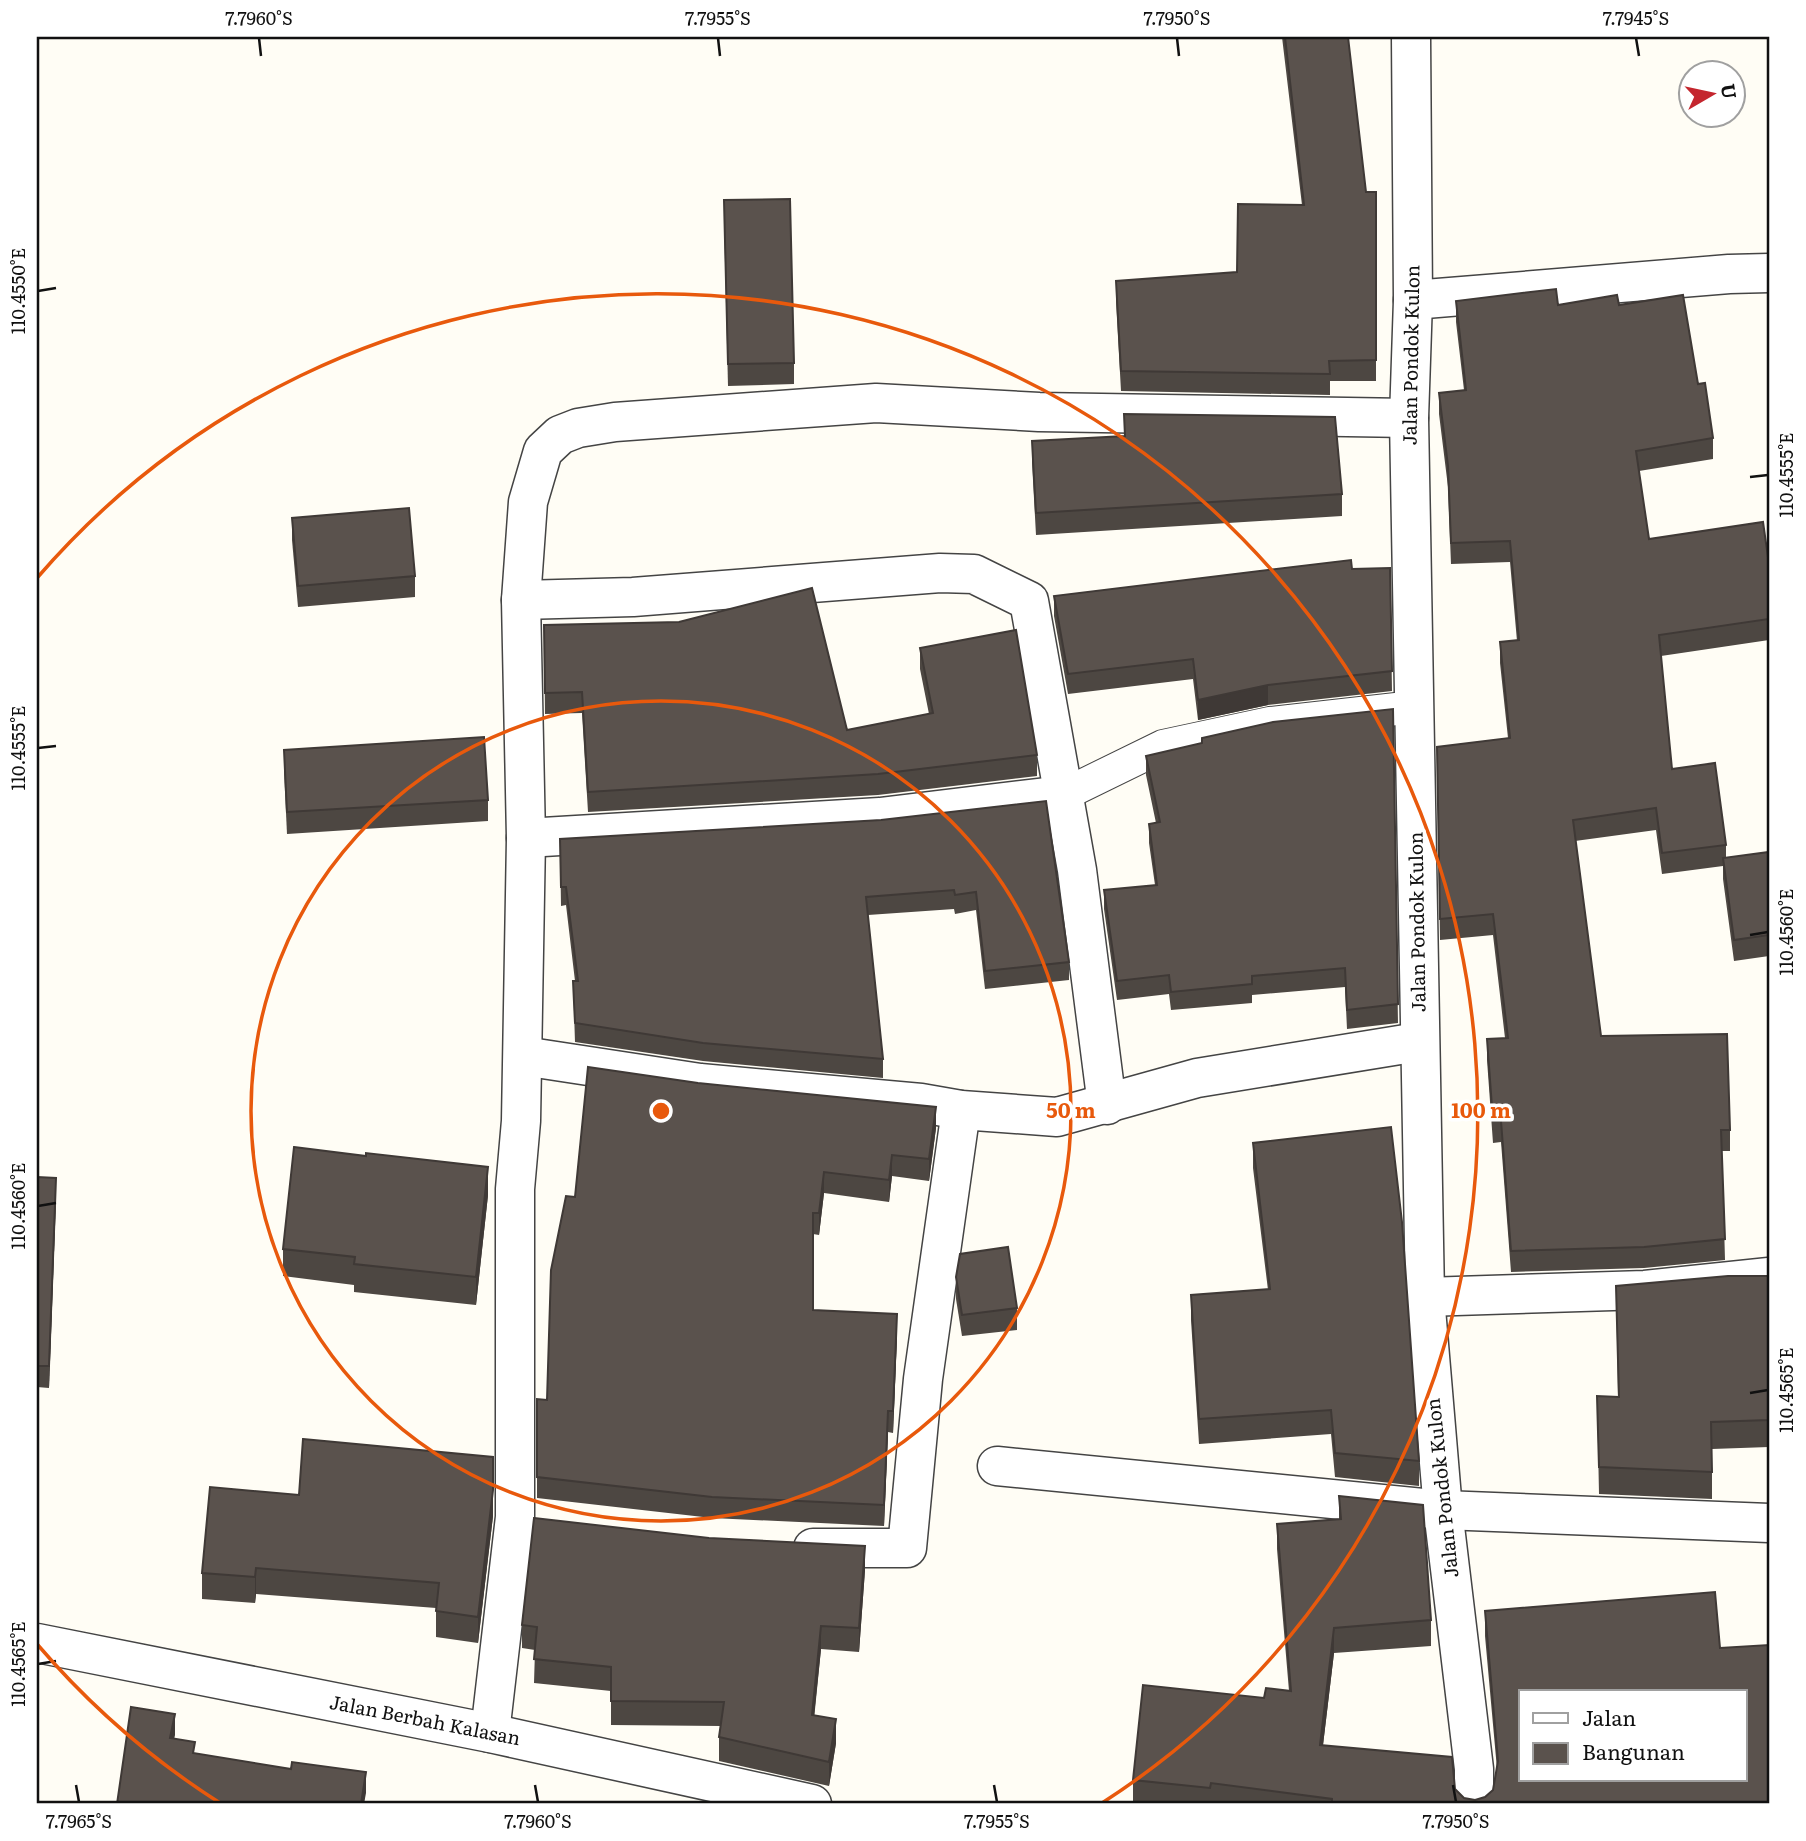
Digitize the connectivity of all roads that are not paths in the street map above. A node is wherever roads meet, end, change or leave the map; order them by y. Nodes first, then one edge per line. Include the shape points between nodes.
1 (1411, 37) edge
2 (1769, 273) edge
3 (1413, 300) junction
4 (1409, 418) junction
5 (521, 600) junction
6 (1414, 707) junction
7 (1063, 795) junction
8 (526, 838) junction
9 (1418, 1042) junction
10 (523, 1056) junction
11 (1107, 1105) junction
12 (961, 1111) junction
13 (1769, 1277) edge
14 (1425, 1297) junction
15 (997, 1465) dead end
16 (1443, 1510) junction
17 (1769, 1523) edge
18 (775, 1545) edge
19 (37, 1643) edge
20 (490, 1732) junction
21 (812, 1804) edge
22 (1474, 1804) edge

1 - 3 street, Jalan Pondok Kulon
2 - 3 street
3 - 4 street, Jalan Pondok Kulon
4 - 5 street via 1039,412 876,403 578,428 560,435 544,452 528,502
4 - 6 street, Jalan Pondok Kulon
5 - 7 street via 974,574 1029,601
5 - 8 street
6 - 7 lane via 1269,723 1163,746
6 - 9 street, Jalan Pondok Kulon
7 - 8 street via 880,817
7 - 11 street
8 - 10 street
9 - 11 street via 1197,1078
9 - 14 street, Jalan Pondok Kulon
10 - 12 street via 699,1083 921,1103
10 - 20 street via 515,1189 533,1520
11 - 12 street via 1058,1117
12 - 18 street via 923,1379 907,1548
13 - 14 street via 1645,1290
14 - 16 street, Jalan Pondok Kulon
15 - 16 street
16 - 17 street
16 - 22 street, Jalan Pondok Kulon via 1474,1769
19 - 20 street, Jalan Berbah Kalasan
20 - 21 street, Jalan Berbah Kalasan

